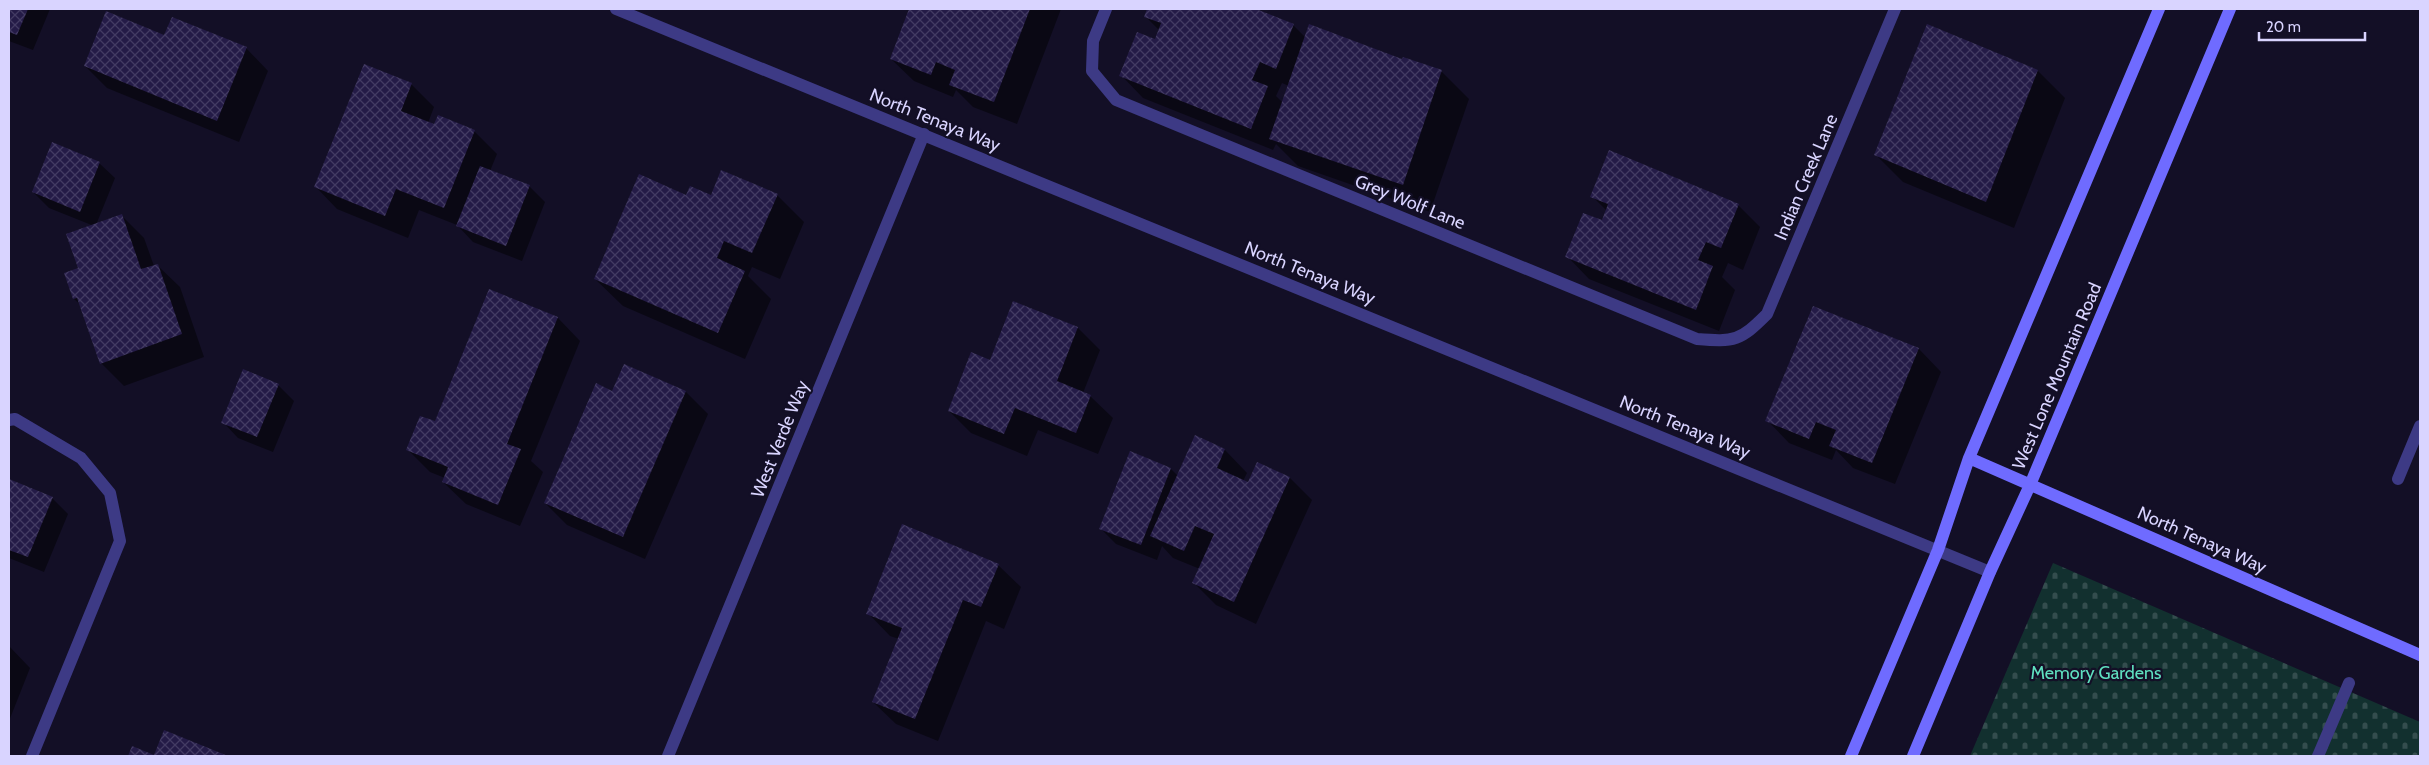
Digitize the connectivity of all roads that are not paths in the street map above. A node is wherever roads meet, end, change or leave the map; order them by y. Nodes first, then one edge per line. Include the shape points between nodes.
1 (616, 9) edge
2 (1106, 9) edge
3 (1895, 9) edge
4 (2159, 9) edge
5 (2230, 9) edge
6 (924, 134) junction
7 (1727, 341) joint
8 (9, 420) edge
9 (2420, 426) edge
10 (1969, 458) junction
11 (2398, 479) dead end
12 (2030, 485) junction
13 (1938, 550) junction
14 (1990, 572) junction
15 (2420, 655) edge
16 (2349, 683) dead end
17 (32, 756) edge
18 (668, 756) edge
19 (1850, 756) edge
20 (1912, 756) edge
21 (2318, 756) edge

1 - 6 street, North Tenaya Way
2 - 7 street, Grey Wolf Lane via 1092,41 1092,71 1116,100 1697,339
3 - 7 street, Indian Creek Lane via 1767,314 1747,334
4 - 10 main road
5 - 12 main road, West Lone Mountain Road
6 - 13 street, North Tenaya Way
6 - 18 street, West Verde Way
8 - 17 street via 15,419 81,458 110,493 120,541
9 - 11 street
10 - 12 main road, North Tenaya Way
10 - 13 main road
12 - 14 main road, West Lone Mountain Road
12 - 15 main road, North Tenaya Way
13 - 14 street, North Tenaya Way
13 - 19 main road
14 - 20 main road, West Lone Mountain Road
16 - 21 street

